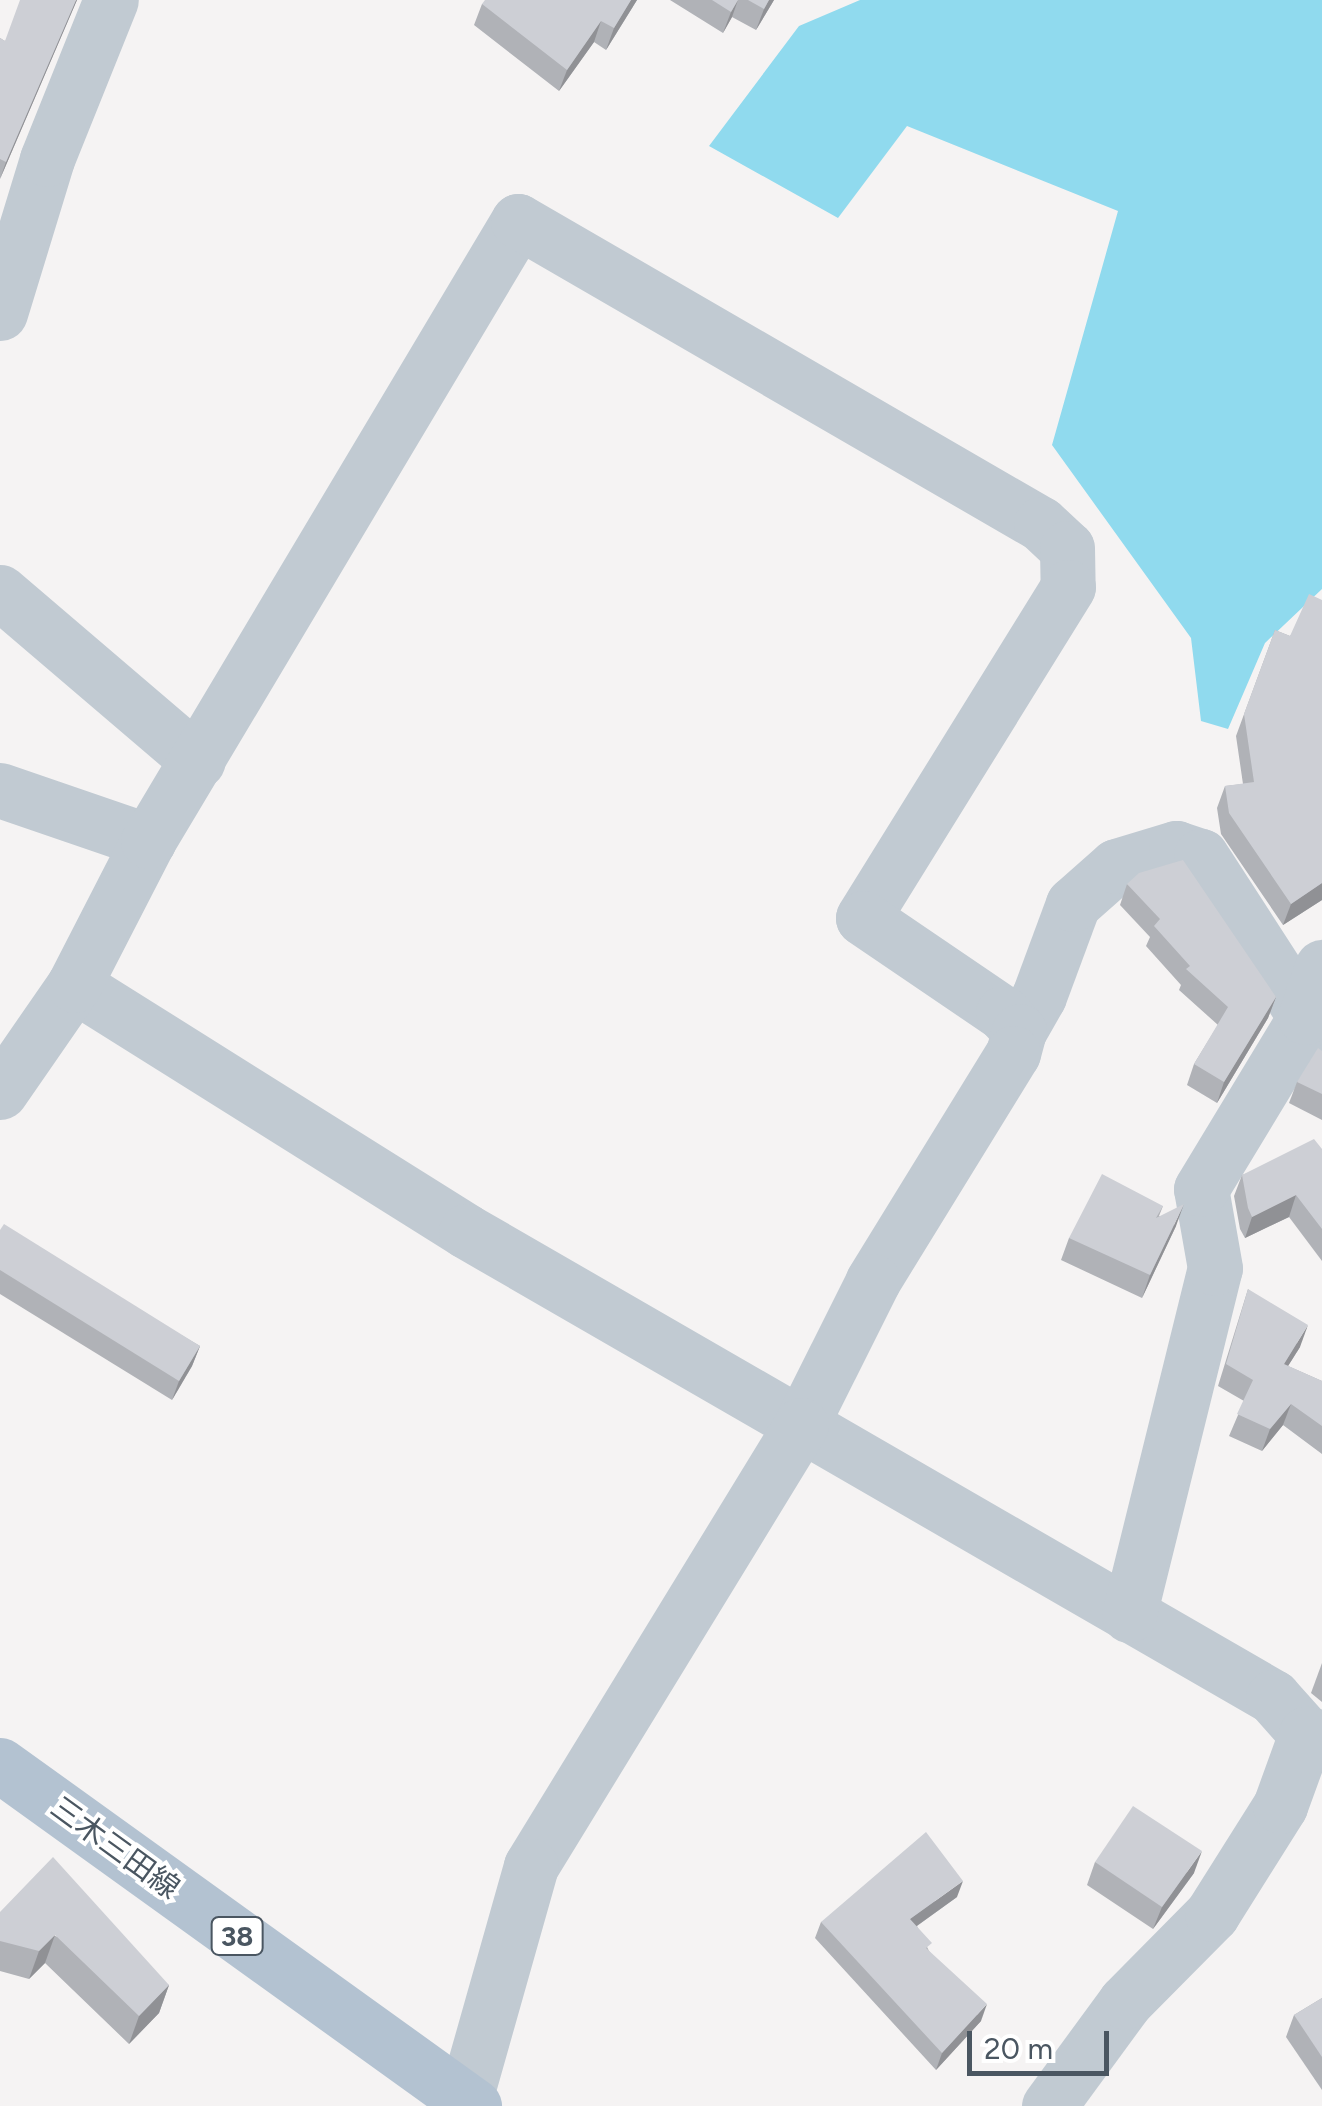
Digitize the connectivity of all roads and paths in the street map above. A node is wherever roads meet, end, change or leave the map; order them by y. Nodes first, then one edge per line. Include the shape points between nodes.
1 (111, 0) edge
2 (0, 313) edge
3 (0, 592) edge
4 (198, 761) junction
5 (0, 790) edge
6 (148, 841) junction
7 (74, 985) junction
8 (1316, 1005) edge
9 (1019, 1031) junction
10 (0, 1092) edge
11 (802, 1425) junction
12 (1130, 1615) junction
13 (1314, 1735) edge
14 (0, 1765) edge
15 (1061, 2100) edge
16 (467, 2104) edge

1 - 2 street via 46,159
3 - 4 street
4 - 6 street
4 - 9 street via 518,220 1041,524 1067,548 1068,587 864,918 1004,1013
5 - 6 street
6 - 7 street
7 - 10 street
7 - 11 street via 466,1231
8 - 9 street via 1201,856 1176,848 1116,866 1073,904
8 - 12 street via 1201,1188 1215,1268
9 - 11 street via 1013,1053 873,1281
11 - 12 street
11 - 16 street via 531,1866
12 - 13 street via 1273,1697
13 - 15 street via 1280,1806 1212,1914 1125,2002
14 - 16 main road, 三木三田線 / 38

